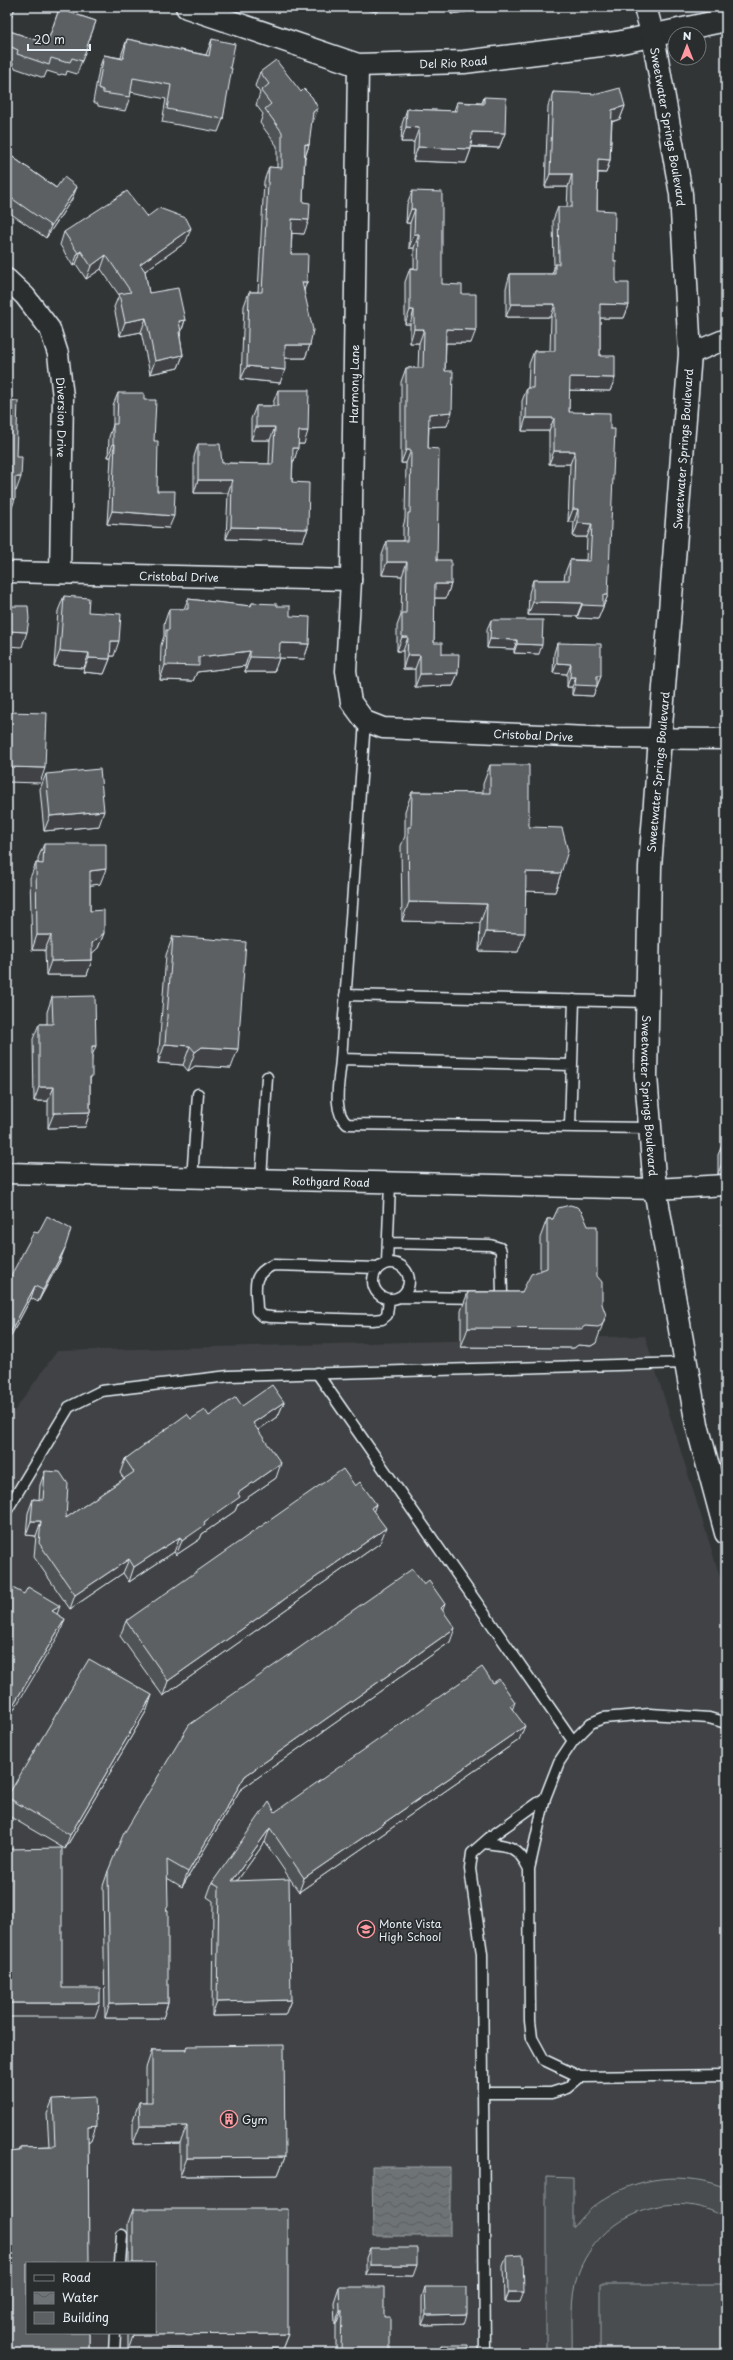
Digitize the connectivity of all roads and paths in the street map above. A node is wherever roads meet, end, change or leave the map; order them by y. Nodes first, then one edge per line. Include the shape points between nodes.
1 (187, 7) edge
2 (645, 7) edge
3 (726, 20) edge
4 (652, 36) junction
5 (358, 65) junction
6 (7, 279) edge
7 (726, 339) edge
8 (690, 354) junction
9 (7, 572) edge
10 (60, 573) junction
11 (351, 580) junction
12 (365, 721) junction
13 (661, 738) junction
14 (726, 739) edge
15 (345, 995) junction
16 (574, 1000) junction
17 (647, 1002) junction
18 (341, 1059) junction
19 (572, 1065) junction
20 (267, 1077) dead end
21 (198, 1094) dead end
22 (570, 1127) junction
23 (649, 1128) junction
24 (7, 1173) edge
25 (192, 1179) junction
26 (261, 1180) junction
27 (390, 1183) junction
28 (726, 1185) edge
29 (655, 1189) junction
30 (388, 1243) junction
31 (382, 1266) junction
32 (394, 1298) junction
33 (686, 1363) junction
34 (317, 1373) junction
35 (7, 1510) edge
36 (726, 1534) edge
37 (726, 1723) edge
38 (573, 1741) junction
39 (545, 1798) junction
40 (484, 1843) junction
41 (529, 1869) junction
42 (726, 2075) edge
43 (580, 2077) junction
44 (484, 2093) junction
45 (122, 2235) dead end
46 (120, 2262) edge
47 (115, 2334) edge
48 (114, 2353) edge
49 (485, 2353) edge

1 - 5 main road, Del Rio Road
2 - 4 main road, Sweetwater Springs Boulevard
3 - 4 main road, Del Rio Road
4 - 5 main road, Del Rio Road via 617,43 464,62
4 - 8 main road, Sweetwater Springs Boulevard via 681,194
5 - 11 street, Harmony Lane
6 - 10 street, Diversion Drive via 25,296 50,329 58,354 63,397
7 - 8 street
8 - 13 main road, Sweetwater Springs Boulevard
9 - 10 street, Cristobal Drive
10 - 11 street, Cristobal Drive
11 - 12 street, Harmony Lane via 346,671 351,702
12 - 13 street, Cristobal Drive via 383,728
12 - 15 lane
13 - 14 street, Cristobal Drive
13 - 17 main road, Sweetwater Springs Boulevard via 650,867
15 - 16 lane
15 - 18 lane
16 - 17 lane
16 - 19 lane
17 - 23 main road, Sweetwater Springs Boulevard via 646,1076
18 - 19 lane
18 - 22 lane via 338,1109 341,1118 347,1124
19 - 22 lane
20 - 26 lane
21 - 25 lane
22 - 23 lane
23 - 29 main road, Sweetwater Springs Boulevard
24 - 25 street, Rothgard Road
25 - 26 street, Rothgard Road
26 - 27 street, Rothgard Road
27 - 29 street, Rothgard Road
27 - 30 lane
28 - 29 street, Rothgard Road
29 - 33 main road, Sweetwater Springs Boulevard
30 - 31 lane
30 - 32 lane via 490,1245 500,1248 501,1252 502,1294 497,1298
31 - 32 lane via 373,1277 374,1287 380,1295
31 - 32 lane via 397,1264 405,1270 409,1280 407,1290
31 - 32 lane via 273,1265 261,1271 257,1277 257,1311 262,1316 271,1317 372,1320 382,1319 387,1315
33 - 34 lane
33 - 36 main road, Sweetwater Springs Boulevard via 697,1425
34 - 35 lane via 229,1376 101,1391 69,1407
34 - 38 lane
37 - 38 lane via 709,1718 650,1714 602,1718 591,1723
38 - 39 lane via 559,1762
39 - 40 lane
39 - 41 lane
40 - 41 lane via 503,1845 515,1850 523,1855
40 - 44 lane via 472,1853 470,1869 482,1954
41 - 43 lane via 532,2038 544,2060
42 - 43 lane
43 - 44 lane via 567,2088 551,2093
44 - 49 lane
45 - 46 lane
47 - 48 lane

